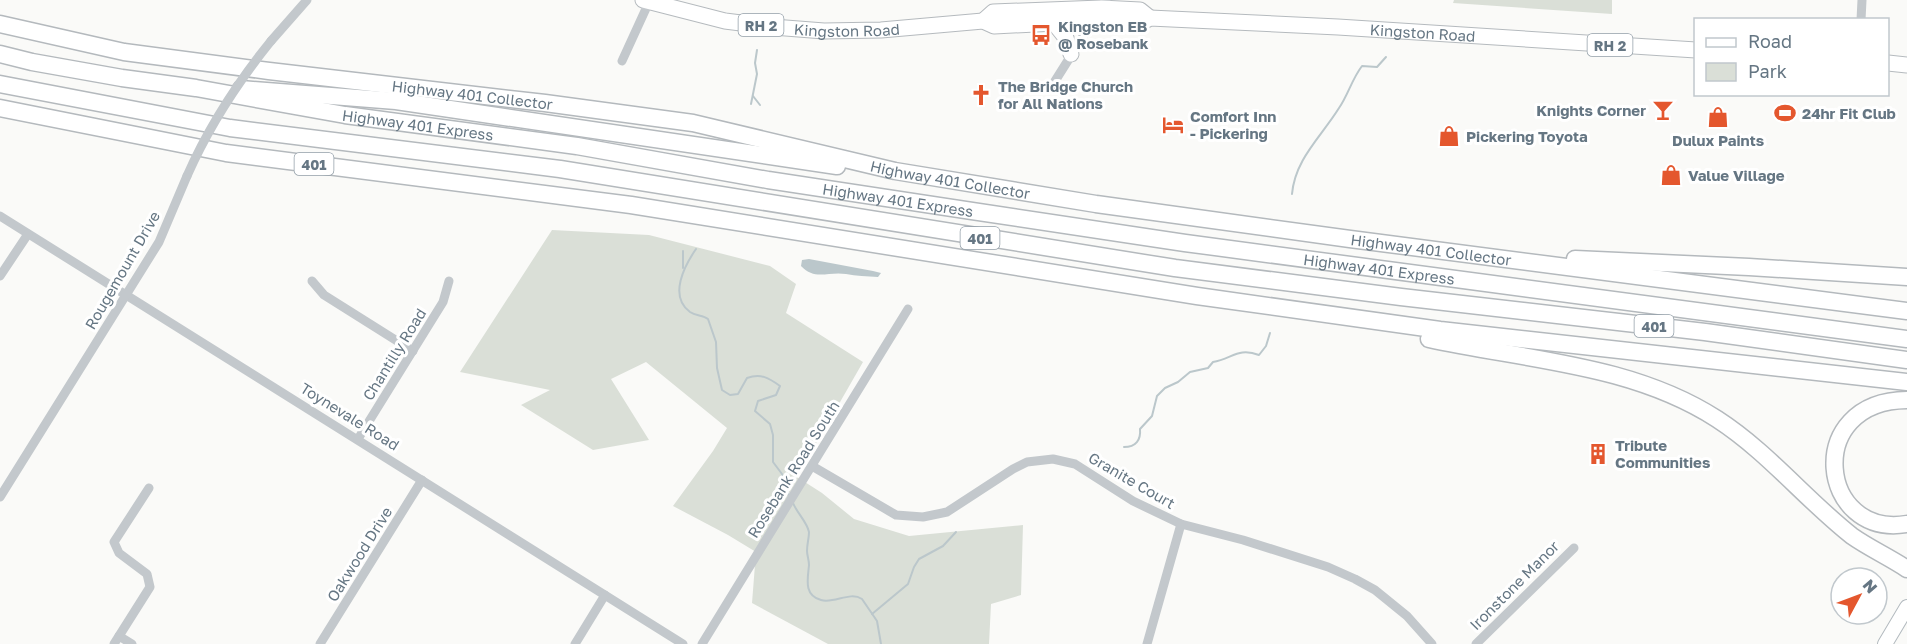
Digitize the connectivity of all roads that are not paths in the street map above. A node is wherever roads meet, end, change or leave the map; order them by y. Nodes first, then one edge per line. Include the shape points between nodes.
1 (307, 0) edge
2 (1862, 0) edge
3 (646, 1) edge
4 (1103, 4) edge
5 (1131, 5) edge
6 (1150, 18) junction
7 (1862, 18) edge
8 (983, 21) junction
9 (1092, 22) junction
10 (1054, 23) junction
11 (0, 24) edge
12 (1694, 50) edge
13 (0, 54) edge
14 (1071, 54) junction
15 (622, 61) dead end
16 (1889, 63) edge
17 (1907, 65) edge
18 (0, 84) edge
19 (196, 88) junction
20 (1050, 89) dead end
21 (0, 108) edge
22 (895, 171) junction
23 (0, 216) edge
24 (28, 234) junction
25 (1499, 258) junction
26 (0, 276) edge
27 (1907, 277) edge
28 (449, 281) dead end
29 (312, 282) dead end
30 (126, 295) junction
31 (908, 309) dead end
32 (1907, 310) edge
33 (1308, 312) junction
34 (1907, 339) edge
35 (413, 351) junction
36 (1907, 360) edge
37 (1907, 382) edge
38 (1907, 400) edge
39 (358, 439) junction
40 (812, 466) junction
41 (422, 480) junction
42 (149, 488) dead end
43 (0, 497) edge
44 (1181, 524) junction
45 (1907, 524) edge
46 (1574, 548) dead end
47 (1907, 568) edge
48 (605, 595) junction
49 (1907, 606) edge
50 (1902, 624) edge
51 (117, 640) edge
52 (132, 644) edge
53 (320, 644) edge
54 (575, 644) edge
55 (683, 644) edge
56 (702, 644) edge
57 (1147, 644) edge
58 (1431, 644) edge
59 (1476, 644) edge
60 (1885, 644) edge
61 (1894, 644) edge

1 - 30 street, Rougemount Drive, bridge via 226,100 202,141 159,242
2 - 7 street
3 - 8 main road, Kingston Road / RH 2 via 725,21 824,31
3 - 15 street
4 - 5 main road, Kingston Road / RH 2
4 - 8 main road, Kingston Road / RH 2 via 993,12
4 - 9 street
5 - 6 main road, Kingston Road / RH 2
6 - 9 main road, Kingston Road / RH 2 via 1141,23
6 - 12 main road, Kingston Road / RH 2
8 - 10 main road, Kingston Road / RH 2 via 994,26
9 - 10 main road, Kingston Road / RH 2
9 - 14 street
10 - 14 main road via 1066,38
11 - 22 highway, Highway 401 Collector via 124,52 693,123
13 - 19 highway, Highway 401 Express / 401
14 - 20 street
16 - 17 main road
18 - 36 highway, Highway 401 Express / 401 via 230,128 560,169 1175,268
19 - 22 highway via 264,89 396,101 819,164
19 - 34 highway, Highway 401 Express / 401 via 345,115 577,146 768,180 1173,241
21 - 33 highway, 401 via 226,153 632,205
22 - 25 highway, Highway 401 Collector via 1096,204
23 - 24 street, Toynevale Road
24 - 26 street
24 - 30 street, Toynevale Road
25 - 27 highway via 1616,260
25 - 32 highway, Highway 401 Collector
28 - 35 street, Chantilly Road via 443,302
29 - 35 street via 324,295
30 - 39 street, Toynevale Road
30 - 43 street, Rougemount Drive
31 - 40 street, Rosebank Road South
33 - 37 highway, 401
33 - 47 highway via 1587,368 1679,398 1717,419 1756,448 1853,536
35 - 39 street, Chantilly Road
38 - 45 highway via 1876,404 1854,418 1836,446 1834,466 1838,486 1860,514 1878,524
39 - 41 street, Toynevale Road
40 - 44 street, Granite Court via 896,515 923,517 947,512 1028,462 1053,459 1080,465 1133,501
40 - 56 street, Rosebank Road South
41 - 48 street, Toynevale Road
41 - 53 street, Oakwood Drive
42 - 51 street via 114,542 119,554 147,574 150,587
44 - 57 street
44 - 58 street, Granite Court via 1243,540 1355,579 1407,616
46 - 59 street, Ironstone Manor
48 - 54 street
48 - 55 street, Toynevale Road
49 - 50 main road
50 - 60 main road
50 - 61 main road
51 - 52 street

